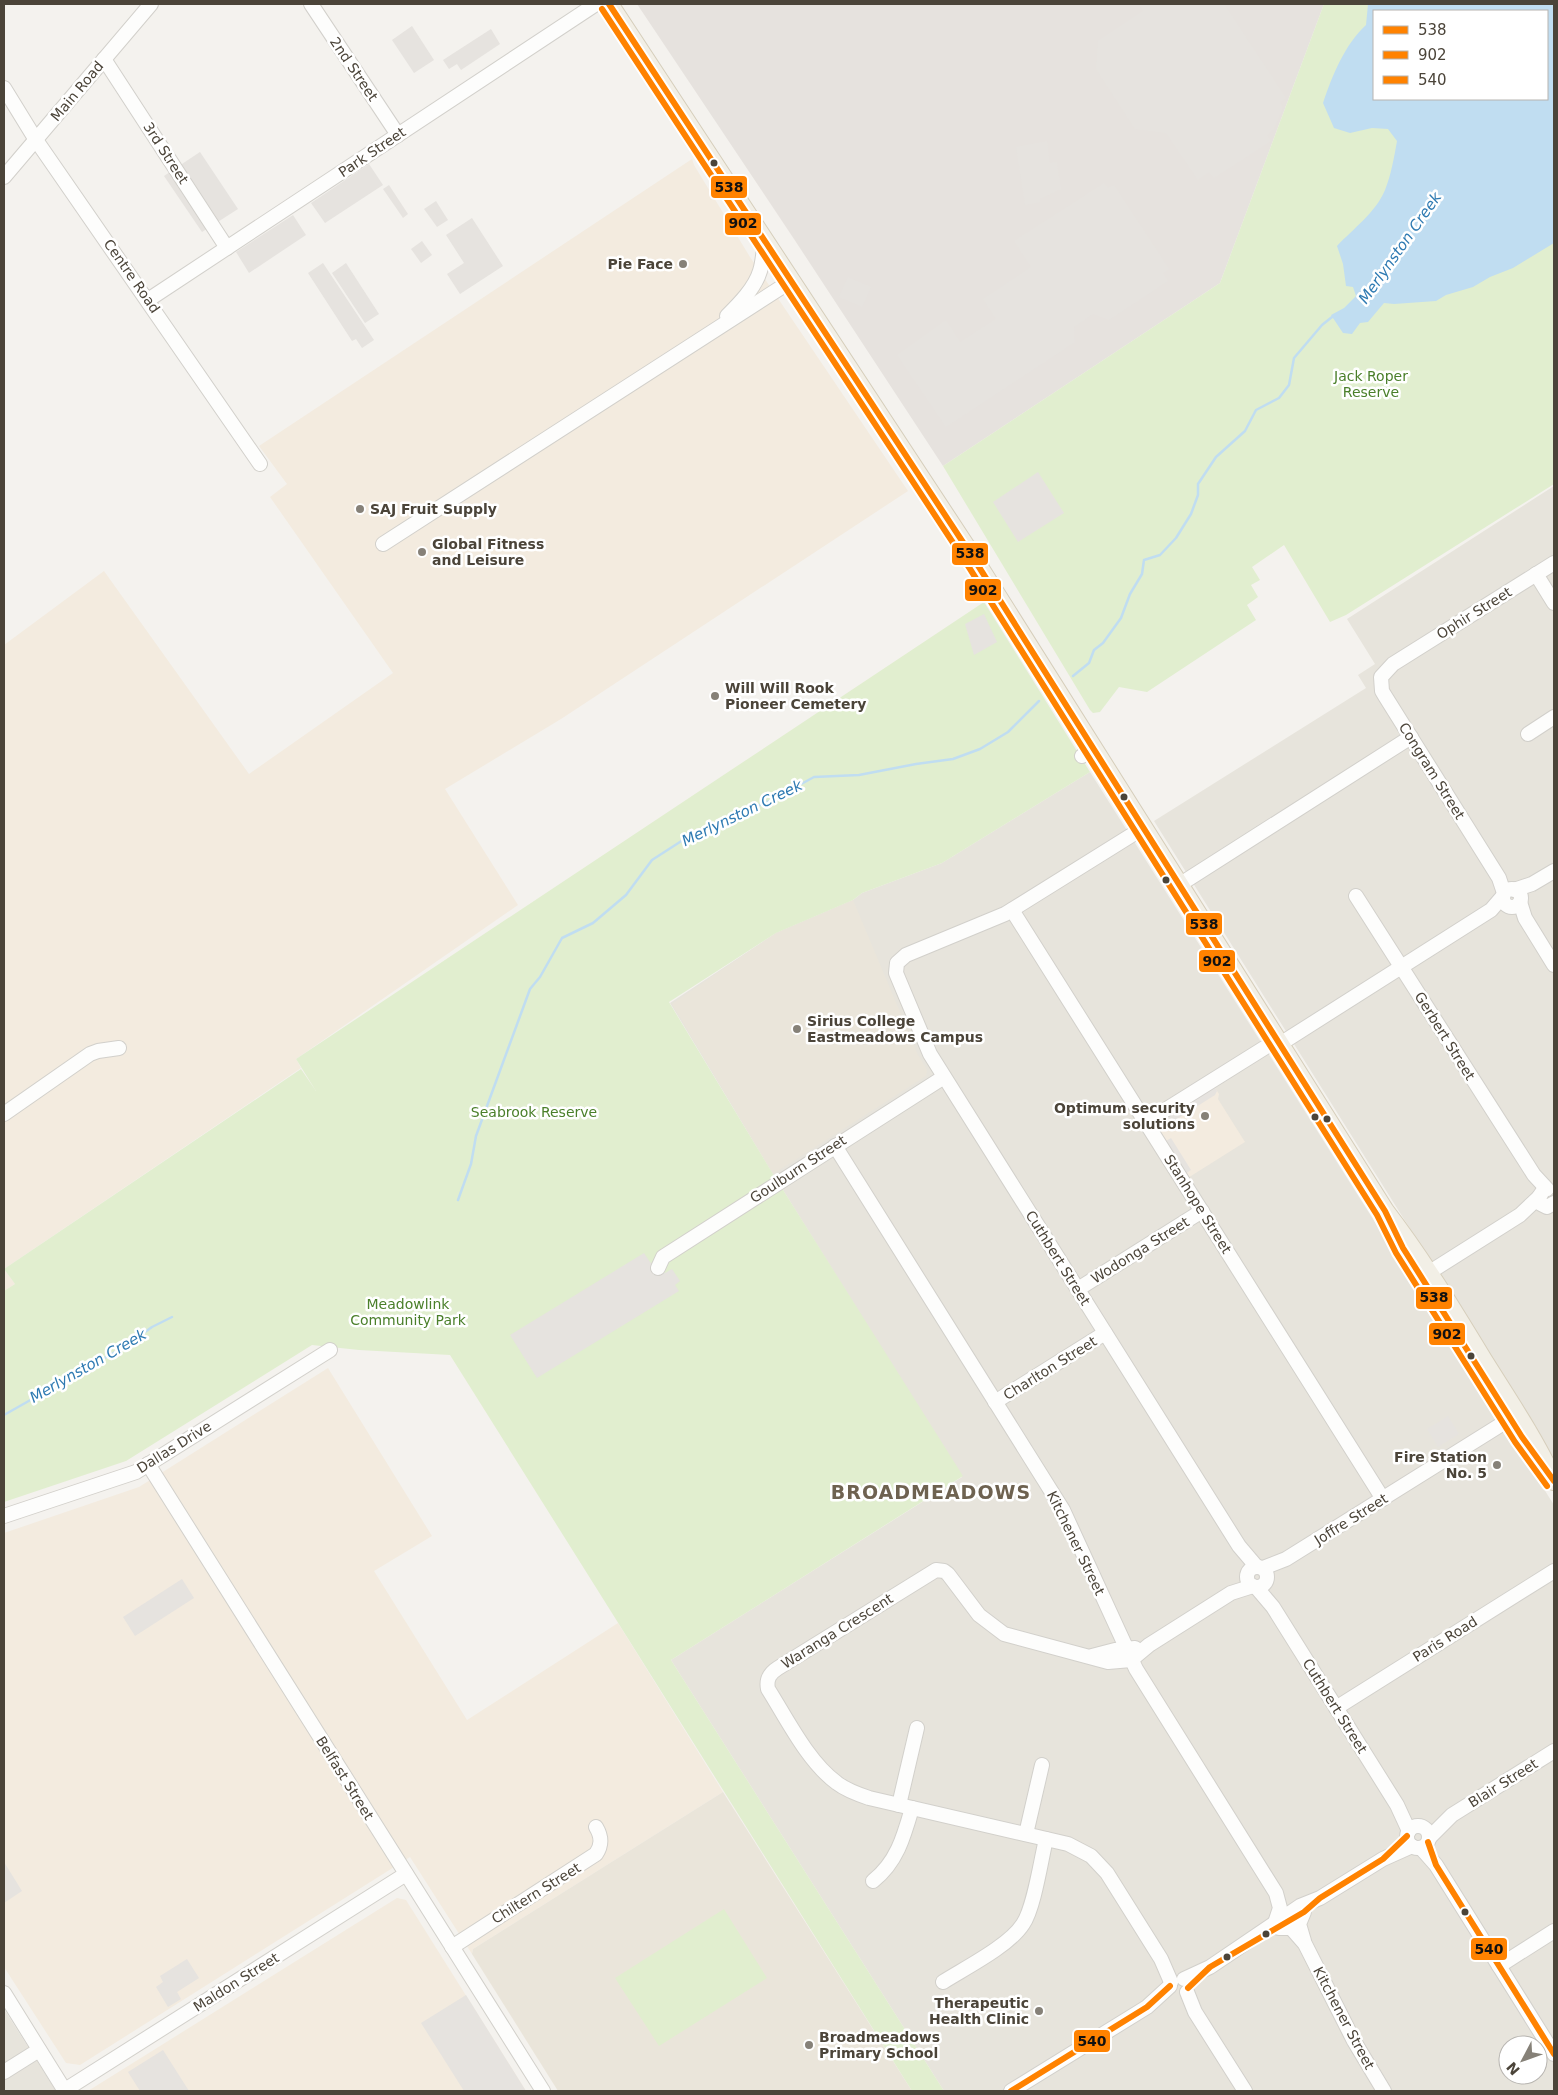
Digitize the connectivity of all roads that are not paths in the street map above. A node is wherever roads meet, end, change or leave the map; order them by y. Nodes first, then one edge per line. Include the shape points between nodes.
1 (151, 4) edge
2 (311, 4) edge
3 (596, 4) edge
4 (609, 4) edge
5 (104, 59) junction
6 (4, 88) edge
7 (398, 135) junction
8 (36, 140) junction
9 (4, 178) edge
10 (765, 242) junction
11 (227, 248) junction
12 (791, 281) junction
13 (148, 300) junction
14 (712, 331) junction
15 (260, 464) dead end
16 (382, 544) dead end
17 (1554, 563) edge
18 (1536, 574) junction
19 (1554, 604) edge
20 (1393, 664) joint
21 (1554, 717) edge
22 (1528, 734) dead end
23 (1411, 738) junction
24 (1143, 828) junction
25 (1554, 870) edge
26 (1179, 885) junction
27 (1356, 896) dead end
28 (1512, 898) junction
29 (1012, 910) junction
30 (1554, 965) edge
31 (1401, 966) junction
32 (1278, 1042) junction
33 (118, 1048) dead end
34 (944, 1077) junction
35 (4, 1114) edge
36 (1146, 1122) junction
37 (835, 1146) junction
38 (1548, 1198) edge
39 (1202, 1211) junction
40 (658, 1268) dead end
41 (1425, 1275) junction
42 (1078, 1289) junction
43 (1105, 1333) junction
44 (330, 1350) dead end
45 (995, 1402) junction
46 (1514, 1417) junction
47 (1549, 1460) edge
48 (148, 1464) junction
49 (1554, 1481) edge
50 (1383, 1499) junction
51 (4, 1516) edge
52 (1554, 1571) edge
53 (1257, 1577) junction
54 (1129, 1654) junction
55 (1336, 1708) junction
56 (917, 1728) dead end
57 (1554, 1751) edge
58 (1042, 1764) dead end
59 (905, 1806) junction
60 (596, 1827) dead end
61 (1026, 1834) junction
62 (1418, 1837) junction
63 (1046, 1839) junction
64 (406, 1874) junction
65 (873, 1881) dead end
66 (1276, 1894) junction
67 (1302, 1909) junction
68 (1277, 1925) junction
69 (1554, 1931) edge
70 (1305, 1944) junction
71 (452, 1947) junction
72 (1499, 1966) junction
73 (943, 1982) dead end
74 (1179, 1987) junction
75 (4, 1993) edge
76 (39, 2050) junction
77 (1554, 2054) edge
78 (4, 2072) edge
79 (65, 2091) edge
80 (543, 2091) edge
81 (1011, 2091) edge
82 (1245, 2091) edge
83 (1384, 2091) edge

1 - 5 street, Main Road
2 - 7 street, 2nd Street
3 - 7 street, Park Street
4 - 10 main road
5 - 8 street, Main Road
5 - 11 street, 3rd Street
6 - 8 street, Centre Road
7 - 11 street, Park Street
8 - 9 street, Main Road
8 - 13 street, Centre Road
10 - 12 main road
10 - 14 street via 757,278
11 - 13 street, Park Street
12 - 14 street
12 - 24 main road via 972,556 1088,753
13 - 15 street, Centre Road
14 - 16 street
17 - 18 street, Ophir Street
18 - 19 street
18 - 20 street, Ophir Street
20 - 23 street, Congram Street via 1382,677 1382,690
21 - 22 street
23 - 26 street
23 - 28 street, Congram Street
24 - 26 main road
24 - 29 street
25 - 28 street
26 - 32 main road
27 - 31 street, Gerbert Street
28 - 30 street
28 - 31 street
29 - 34 street, Cuthbert Street via 906,955 897,963 898,980 921,1036
29 - 36 street, Stanhope Street
31 - 32 street
31 - 38 street, Gerbert Street
32 - 36 street
32 - 41 main road via 1408,1242
33 - 35 street via 90,1054
34 - 37 street, Goulburn Street
34 - 42 street, Cuthbert Street
36 - 39 street, Stanhope Street
37 - 40 street, Goulburn Street via 663,1257
37 - 45 street, Kitchener Street
38 - 41 street
39 - 42 street, Wodonga Street
39 - 50 street, Stanhope Street
41 - 46 main road
42 - 43 street, Cuthbert Street
43 - 45 street, Charlton Street
43 - 53 street, Cuthbert Street
44 - 48 street, Dallas Drive
45 - 54 street, Kitchener Street via 1063,1510
46 - 47 main road
46 - 49 main road via 1538,1462
46 - 50 street, Joffre Street
47 - 49 main road
48 - 51 street, Dallas Drive via 124,1477
48 - 64 street, Belfast Street
50 - 53 street, Joffre Street
52 - 55 street, Paris Road
53 - 54 street, Joffre Street via 1149,1645
53 - 55 street, Cuthbert Street
54 - 59 street, Waranga Crescent via 1092,1656 1025,1641 996,1629 972,1609 948,1574 936,1570 773,1671 768,1689 824,1772 852,1792
54 - 66 street, Kitchener Street via 1143,1682
55 - 62 street, Cuthbert Street
56 - 59 street
57 - 62 street, Blair Street
58 - 61 street
59 - 61 street, Waranga Crescent
59 - 65 street via 904,1837 888,1867
60 - 71 street, Chiltern Street via 601,1843 596,1854
61 - 63 street, Waranga Crescent
62 - 67 street, Blair Street
62 - 72 street, Cuthbert Street
63 - 73 street via 1024,1924 1007,1941
63 - 74 street, Waranga Crescent via 1076,1847 1096,1860
64 - 71 street, Belfast Street
64 - 79 street, Maldon Street
66 - 67 street via 1290,1906
66 - 68 street via 1280,1908
67 - 68 street, Blair Street
67 - 70 street via 1300,1924
68 - 70 street via 1293,1930
68 - 74 street, Blair Street
69 - 72 street
70 - 83 street, Kitchener Street via 1361,2054
71 - 80 street, Belfast Street
72 - 77 street, Cuthbert Street
74 - 81 street, Blair Street
74 - 82 street, Waranga Crescent
75 - 76 street
76 - 78 street
76 - 79 street

